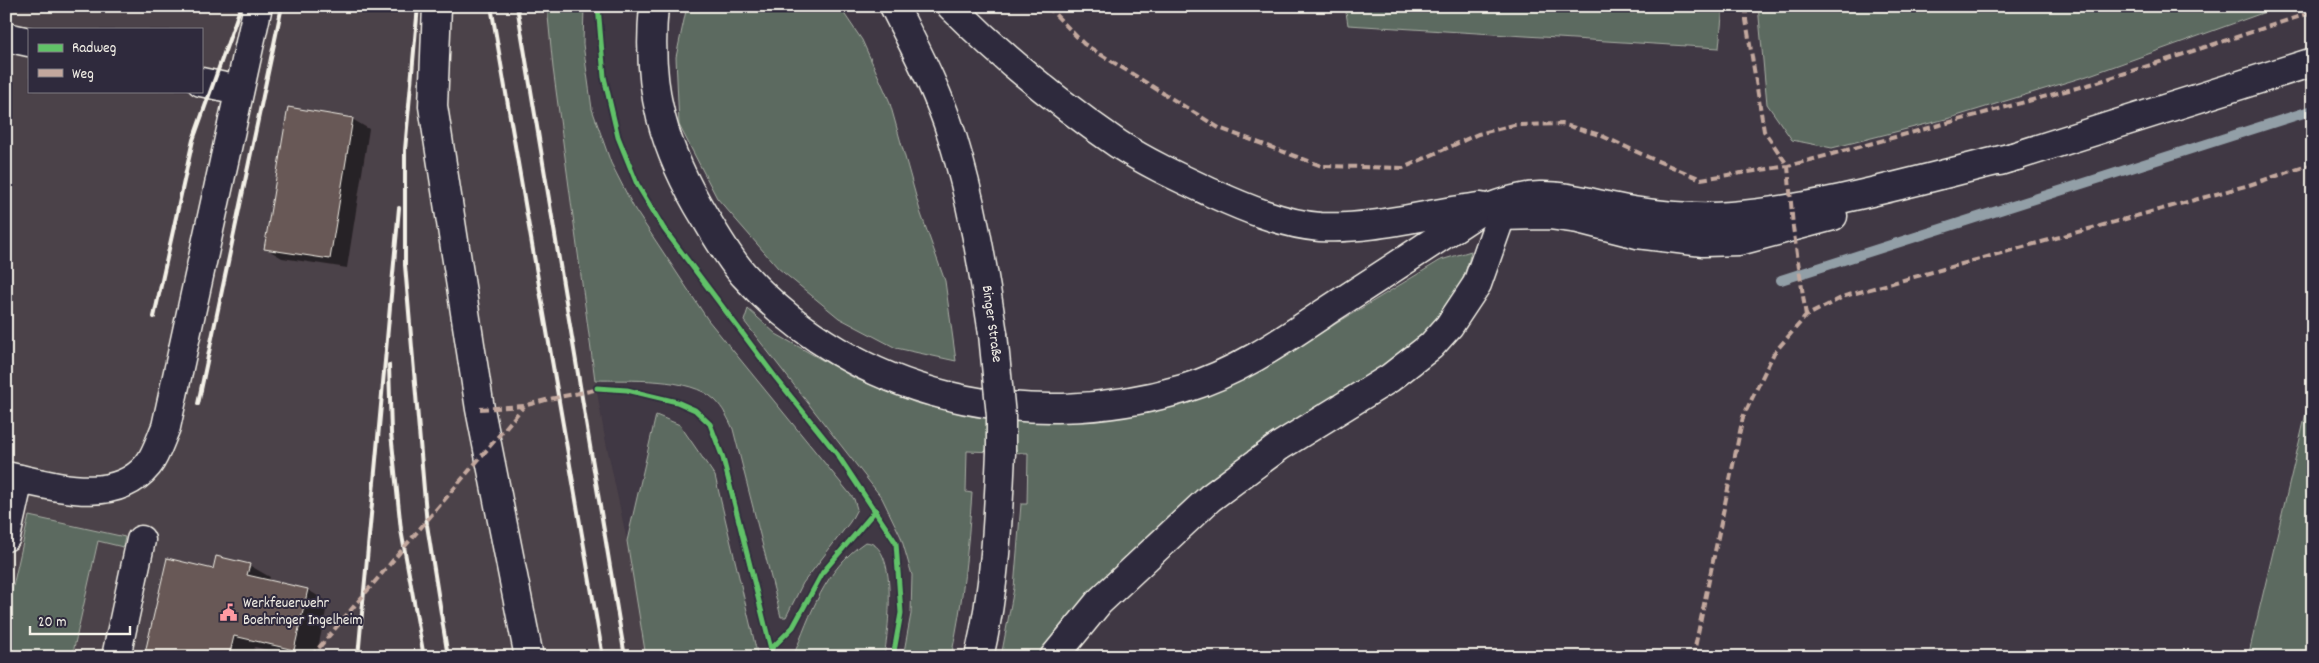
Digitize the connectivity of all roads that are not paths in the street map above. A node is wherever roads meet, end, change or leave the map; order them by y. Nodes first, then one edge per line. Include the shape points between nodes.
1 (258, 6) edge
2 (437, 6) edge
3 (894, 6) edge
4 (951, 6) edge
5 (656, 10) edge
6 (6, 37) edge
7 (28, 42) edge
8 (2313, 62) edge
9 (202, 82) edge
10 (239, 90) junction
11 (1497, 211) junction
12 (13, 478) edge
13 (6, 537) edge
14 (141, 540) dead end
15 (116, 657) edge
16 (529, 657) edge
17 (979, 657) edge
18 (1054, 657) edge

1 - 10 main road
2 - 16 main road via 433,106 480,409
3 - 17 main road, Binger Straße, bridge via 932,83 952,135 979,242 993,334 1001,416 998,533 992,589
4 - 11 main road via 1026,76 1118,144 1159,168 1235,204 1318,227 1356,228 1444,211
5 - 11 main road via 651,55 666,140 700,209 741,272 774,305 810,334 845,356 882,375 944,396 1002,406 1043,408 1108,404 1185,388 1222,374 1276,345 1458,225
6 - 7 main road
8 - 11 main road via 2017,156 1819,202 1730,216 1656,214 1552,195 1532,196
9 - 10 main road
10 - 12 main road via 166,427 148,465 119,488 76,490
11 - 18 main road via 1477,284 1449,326 1431,346 1390,378 1280,446 1210,498 1099,602
12 - 13 main road
14 - 15 main road

